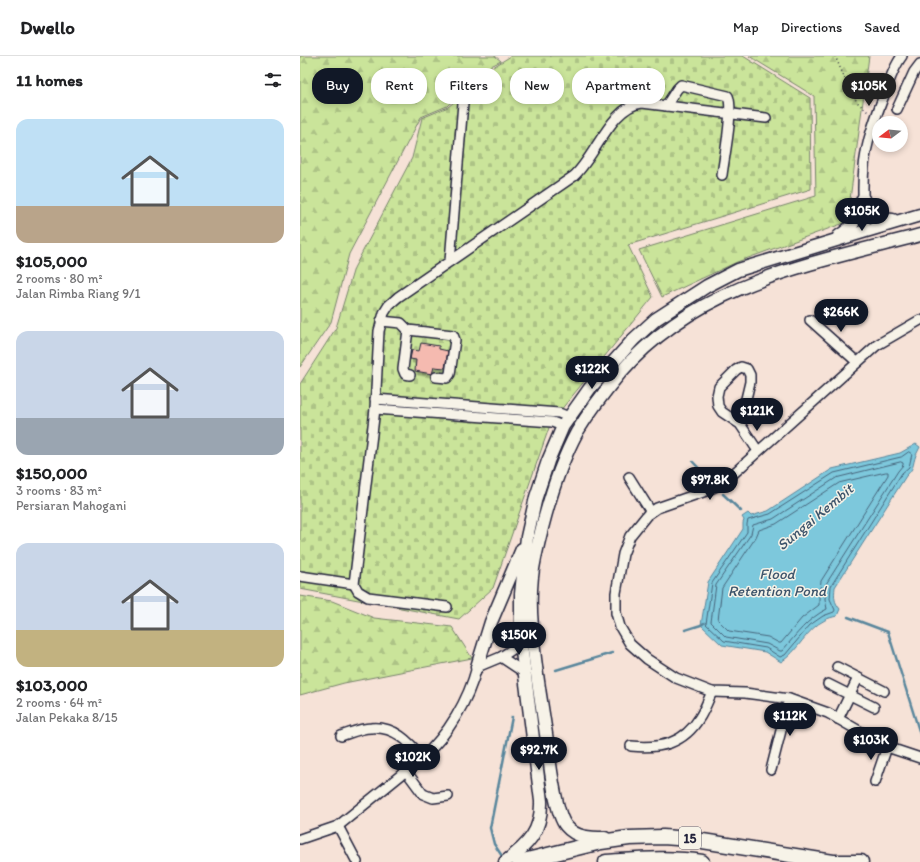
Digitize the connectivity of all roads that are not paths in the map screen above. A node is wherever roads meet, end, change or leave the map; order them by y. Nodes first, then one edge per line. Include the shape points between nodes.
1 (902, 56) edge
2 (920, 64) edge
3 (463, 104) edge
4 (666, 106) junction
5 (897, 109) dead end
6 (730, 114) junction
7 (766, 118) dead end
8 (722, 175) dead end
9 (863, 199) junction
10 (920, 215) edge
11 (905, 219) junction
12 (920, 228) edge
13 (866, 230) junction
14 (920, 235) edge
15 (830, 242) junction
16 (450, 261) junction
17 (804, 265) junction
18 (810, 320) dead end
19 (920, 320) edge
20 (381, 321) junction
21 (408, 330) junction
22 (858, 362) junction
23 (410, 375) dead end
24 (436, 377) dead end
25 (375, 399) junction
26 (375, 409) junction
27 (566, 422) junction
28 (740, 424) junction
29 (758, 452) junction
30 (629, 477) dead end
31 (651, 512) junction
32 (527, 537) junction
33 (300, 576) edge
34 (354, 584) junction
35 (447, 607) dead end
36 (532, 628) junction
37 (522, 644) junction
38 (501, 657) junction
39 (478, 667) junction
40 (837, 667) dead end
41 (525, 673) junction
42 (858, 678) junction
43 (828, 684) dead end
44 (884, 691) dead end
45 (712, 692) junction
46 (850, 695) junction
47 (789, 698) junction
48 (874, 707) dead end
49 (838, 718) junction
50 (341, 736) dead end
51 (631, 746) dead end
52 (887, 747) junction
53 (422, 758) junction
54 (920, 758) edge
55 (771, 770) dead end
56 (406, 771) junction
57 (875, 782) dead end
58 (448, 796) dead end
59 (338, 826) junction
60 (628, 838) junction
61 (300, 839) edge
62 (357, 862) edge
63 (505, 862) edge
64 (519, 862) edge
65 (606, 862) edge
66 (702, 862) edge
67 (861, 862) edge

1 - 9 street via 894,69 869,140
2 - 5 street
3 - 16 street
4 - 6 street
4 - 6 street via 681,85 728,96
4 - 16 street via 642,103 628,108 616,117 583,168 574,176
6 - 7 street
6 - 8 street
9 - 11 main road via 868,212 877,219
9 - 13 street
9 - 15 main road via 859,214 851,228
10 - 11 main road
11 - 13 main road
12 - 13 main road via 883,237 875,237
13 - 15 main road
13 - 17 main road via 858,242 818,256
14 - 17 main road
15 - 27 main road via 738,270 680,302 634,339 590,388
16 - 20 street via 398,297 389,305
17 - 36 main road via 742,286 667,329 620,373 599,400 578,432 548,504 534,560
18 - 22 street
19 - 22 street via 877,345
20 - 21 street via 402,323
20 - 25 street
21 - 23 street via 403,369 405,374
21 - 24 street via 450,334 454,337 449,376
22 - 29 street
25 - 26 street
25 - 27 street via 559,413
26 - 27 street
26 - 34 street
27 - 32 main road via 548,461
28 - 28 street via 750,382 747,369 741,367 719,387 718,401 722,412
28 - 29 street
29 - 31 street via 723,482
30 - 31 street
31 - 45 street via 630,536 623,554 616,593 616,613 620,627 630,644 647,659 676,678
32 - 37 main road via 521,594
32 - 39 main road via 491,622
33 - 34 street
34 - 35 street via 358,591 368,597
36 - 37 street
36 - 60 main road via 552,776 560,815 573,833 586,837
37 - 38 street
37 - 41 main road
38 - 39 street
38 - 41 street
39 - 53 street via 455,717
40 - 42 street
41 - 63 main road via 542,813 530,839 521,850
42 - 44 street
42 - 46 street
43 - 46 street
45 - 47 street
45 - 51 street via 690,732 678,740 666,745
46 - 48 street
46 - 49 street
47 - 49 street
47 - 55 street
49 - 52 street
50 - 53 street via 371,728 396,732 412,745
52 - 54 street
52 - 57 street
53 - 56 street
56 - 58 street via 423,794 433,798
56 - 59 street
59 - 61 street
59 - 62 street
60 - 64 highway, 15 via 582,846
60 - 67 highway, 15 via 690,838 833,862
65 - 66 highway, 15

